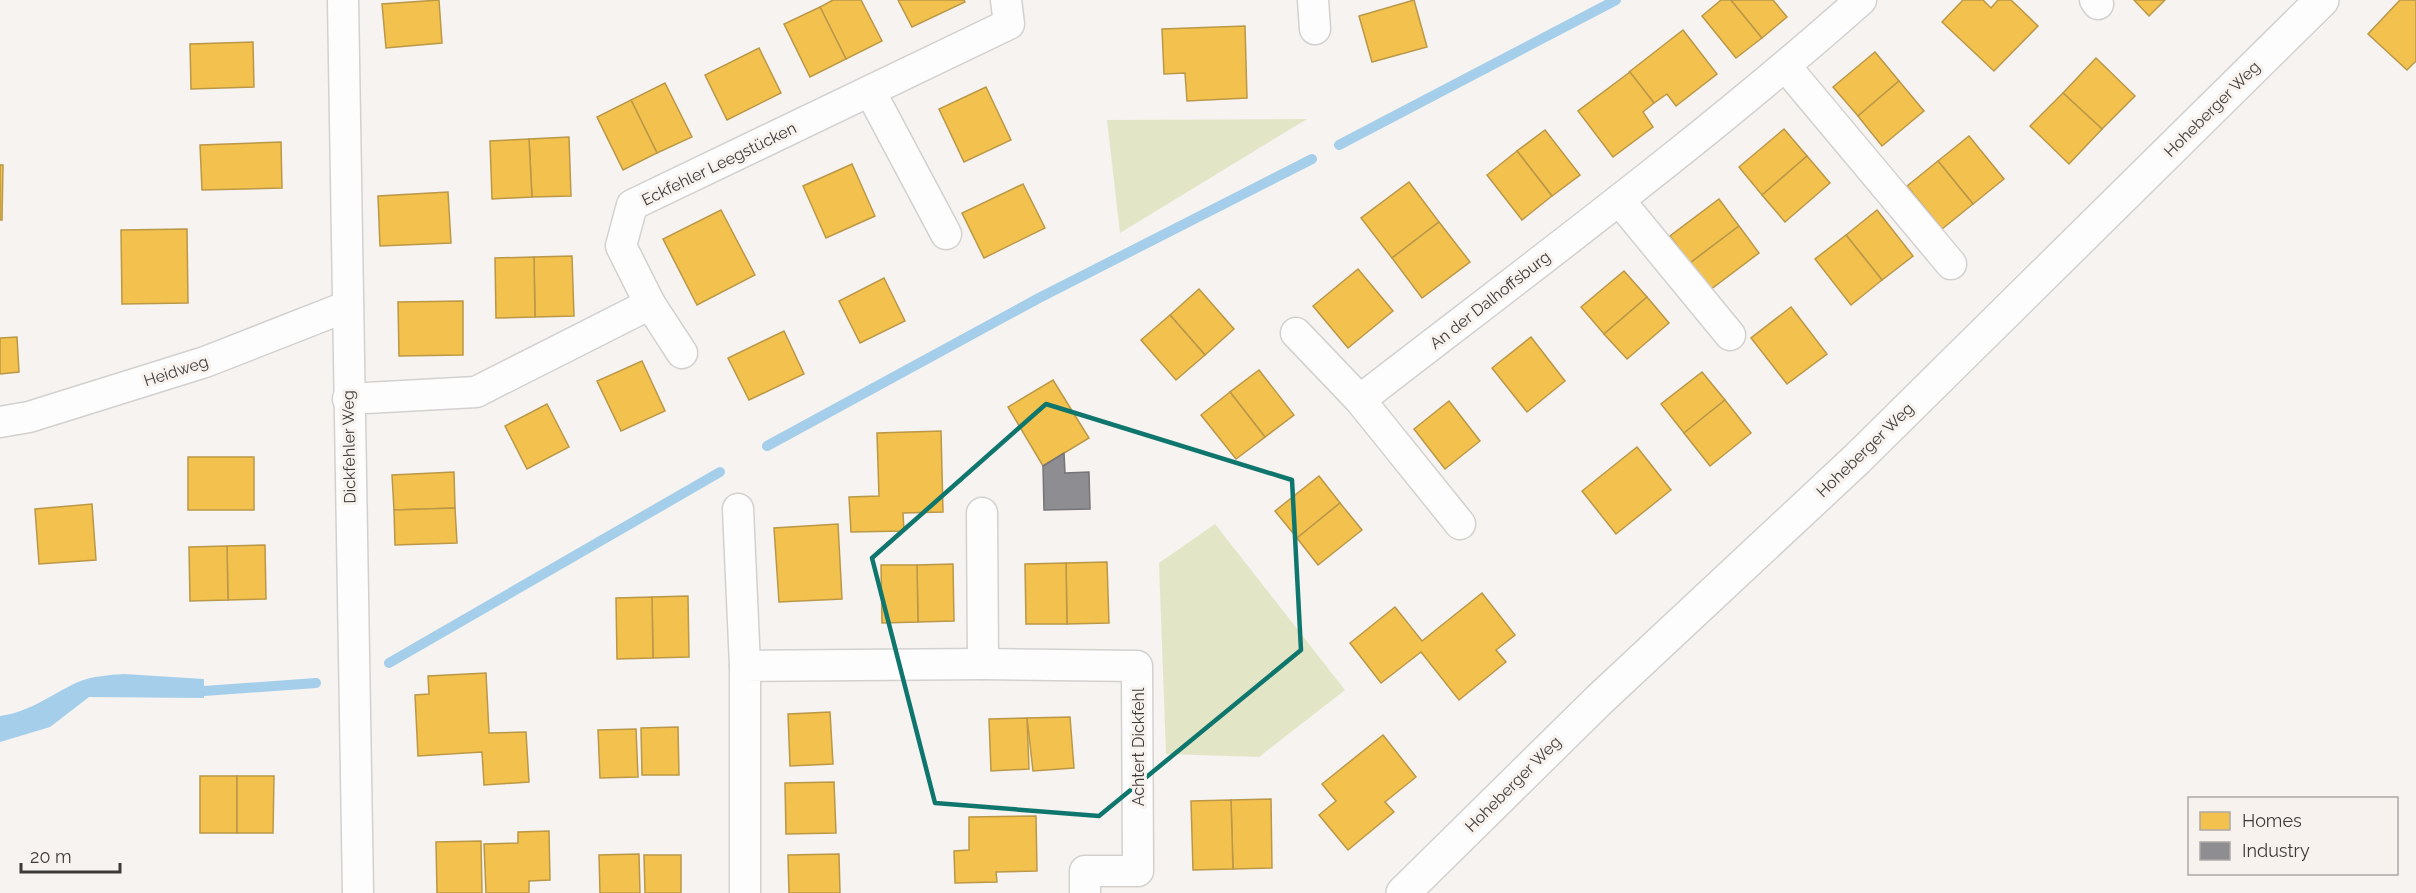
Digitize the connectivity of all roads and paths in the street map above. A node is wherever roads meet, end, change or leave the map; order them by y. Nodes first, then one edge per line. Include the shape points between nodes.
1 (343, 0) edge
2 (1006, 0) edge
3 (1313, 0) edge
4 (1861, 0) edge
5 (2322, 0) edge
6 (1315, 29) dead end
7 (1786, 67) junction
8 (870, 91) junction
9 (1619, 200) junction
10 (946, 234) dead end
11 (1951, 264) dead end
12 (650, 304) junction
13 (348, 306) junction
14 (1296, 333) dead end
15 (1730, 335) dead end
16 (682, 353) dead end
17 (348, 399) junction
18 (1360, 400) junction
19 (0, 422) edge
20 (738, 509) dead end
21 (982, 513) dead end
22 (1460, 524) dead end
23 (983, 664) junction
24 (745, 666) junction
25 (358, 893) edge
26 (745, 893) edge
27 (1085, 893) edge
28 (1403, 893) edge

1 - 13 street, Dickfehler Weg
2 - 8 street, Eckfehler Leegstücken via 1010,24
3 - 6 street
4 - 7 street, An der Dalhoffsburg
5 - 28 street, Hoheberger Weg via 1857,459 1599,700
7 - 9 street, An der Dalhoffsburg
7 - 11 street
8 - 10 street
8 - 12 street, Eckfehler Leegstücken via 633,206 621,246
9 - 15 street
9 - 18 street, An der Dalhoffsburg
12 - 16 street, Eckfehler Leegstücken
12 - 17 street via 476,392
13 - 17 street, Dickfehler Weg
13 - 19 street, Heidweg via 205,362 29,417
14 - 18 street
17 - 25 street, Dickfehler Weg
18 - 22 street
20 - 24 street
21 - 23 street
23 - 24 street, Achtert Dickfehl
23 - 27 street, Achtert Dickfehl via 1137,666 1138,871 1084,871
24 - 26 street

